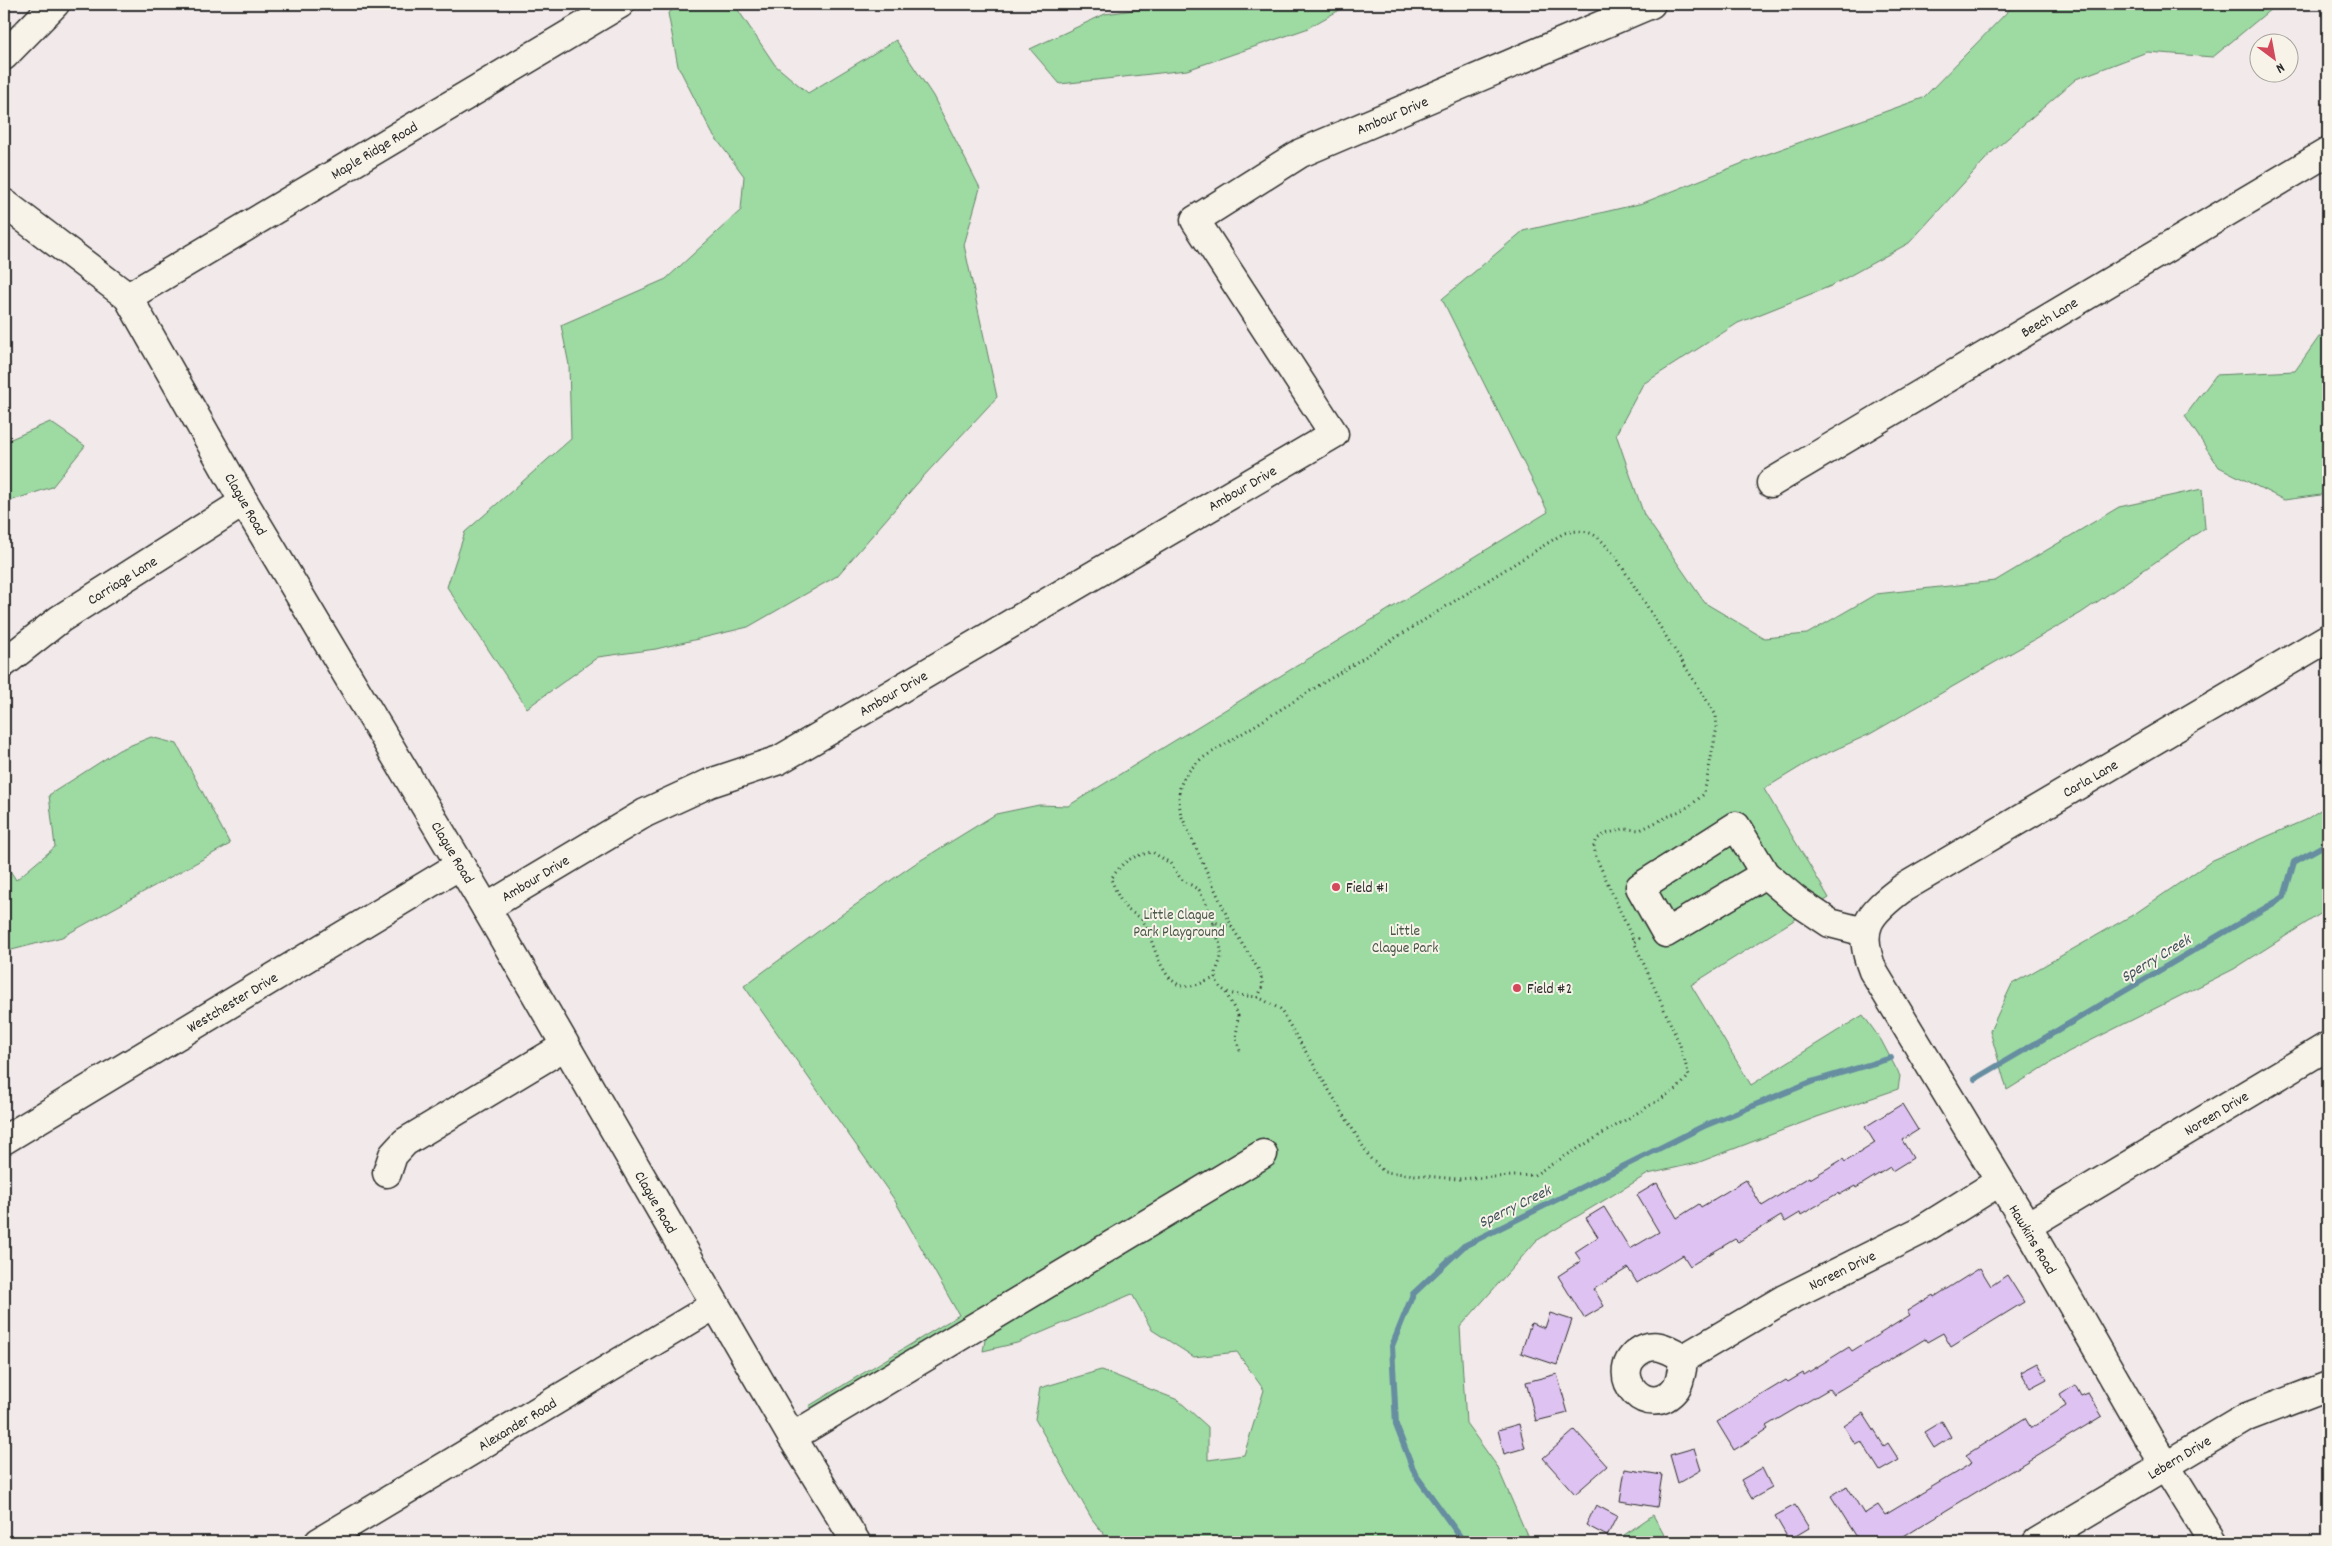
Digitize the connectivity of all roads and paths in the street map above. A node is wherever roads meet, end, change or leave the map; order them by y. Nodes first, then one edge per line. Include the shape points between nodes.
1 (55, 4) edge
2 (620, 4) edge
3 (1651, 4) edge
4 (4, 56) edge
5 (2328, 152) edge
6 (4, 203) edge
7 (128, 297) junction
8 (1771, 483) dead end
9 (244, 502) junction
10 (2328, 638) edge
11 (4, 663) edge
12 (460, 864) junction
13 (1765, 874) dead end
14 (486, 908) junction
15 (1214, 927) junction
16 (1232, 927) junction
17 (1865, 932) junction
18 (1642, 937) dead end
19 (1634, 942) junction
20 (1217, 978) junction
21 (1224, 990) junction
22 (1258, 997) junction
23 (565, 1046) junction
24 (2328, 1046) edge
25 (1240, 1051) dead end
26 (4, 1140) edge
27 (1264, 1154) dead end
28 (387, 1173) dead end
29 (1999, 1182) junction
30 (2027, 1226) junction
31 (716, 1305) junction
32 (1684, 1358) dead end
33 (2328, 1386) edge
34 (792, 1437) junction
35 (2166, 1465) junction
36 (319, 1542) edge
37 (856, 1542) edge
38 (2037, 1542) edge
39 (2213, 1542) edge

1 - 4 street
2 - 7 street, Maple Ridge Road
3 - 14 street, Ambour Drive via 1301,153 1195,220 1334,434 779,760 710,783 646,813
5 - 8 street, Beech Lane
6 - 7 street, Clague Road
7 - 9 street, Clague Road
9 - 11 street, Carriage Lane via 60,619
9 - 12 street, Clague Road
10 - 17 street, Carla Lane via 1902,888 1883,903 1870,919
12 - 14 street, Clague Road
12 - 26 street, Westchester Drive
13 - 17 street via 1797,901 1830,922
14 - 23 street, Clague Road
15 - 16 path via 1214,922
15 - 20 path via 1221,956
15 - 20 path via 1199,890 1181,879 1170,863 1152,852 1131,857 1111,879 1127,910 1141,918 1157,949 1158,963 1171,978 1180,986
16 - 19 path via 1181,815 1178,798 1186,773 1201,760 1564,533 1577,530 1599,536 1615,556 1716,715 1717,727 1704,794 1690,806 1640,830 1623,829 1605,834 1594,846
16 - 22 path via 1260,972 1263,986
17 - 29 street, Hawkins Road via 1866,952 1874,971
18 - 19 path
19 - 22 path via 1680,1045 1689,1076 1677,1090 1534,1175 1457,1178 1384,1172 1370,1158 1280,1009
20 - 21 path
21 - 22 path via 1228,994
21 - 25 path via 1238,1016 1236,1039
23 - 28 street via 405,1142 393,1155
23 - 31 street, Clague Road
24 - 30 street, Noreen Drive
27 - 34 street
29 - 30 street, Hawkins Road
29 - 32 street, Noreen Drive via 1922,1230 1784,1299
30 - 35 street, Hawkins Road
31 - 34 street, Clague Road
31 - 36 street, Alexander Road
33 - 35 street, Lebern Drive via 2247,1417
34 - 37 street, Clague Road
35 - 38 street, Lebern Drive
35 - 39 street, Hawkins Road

